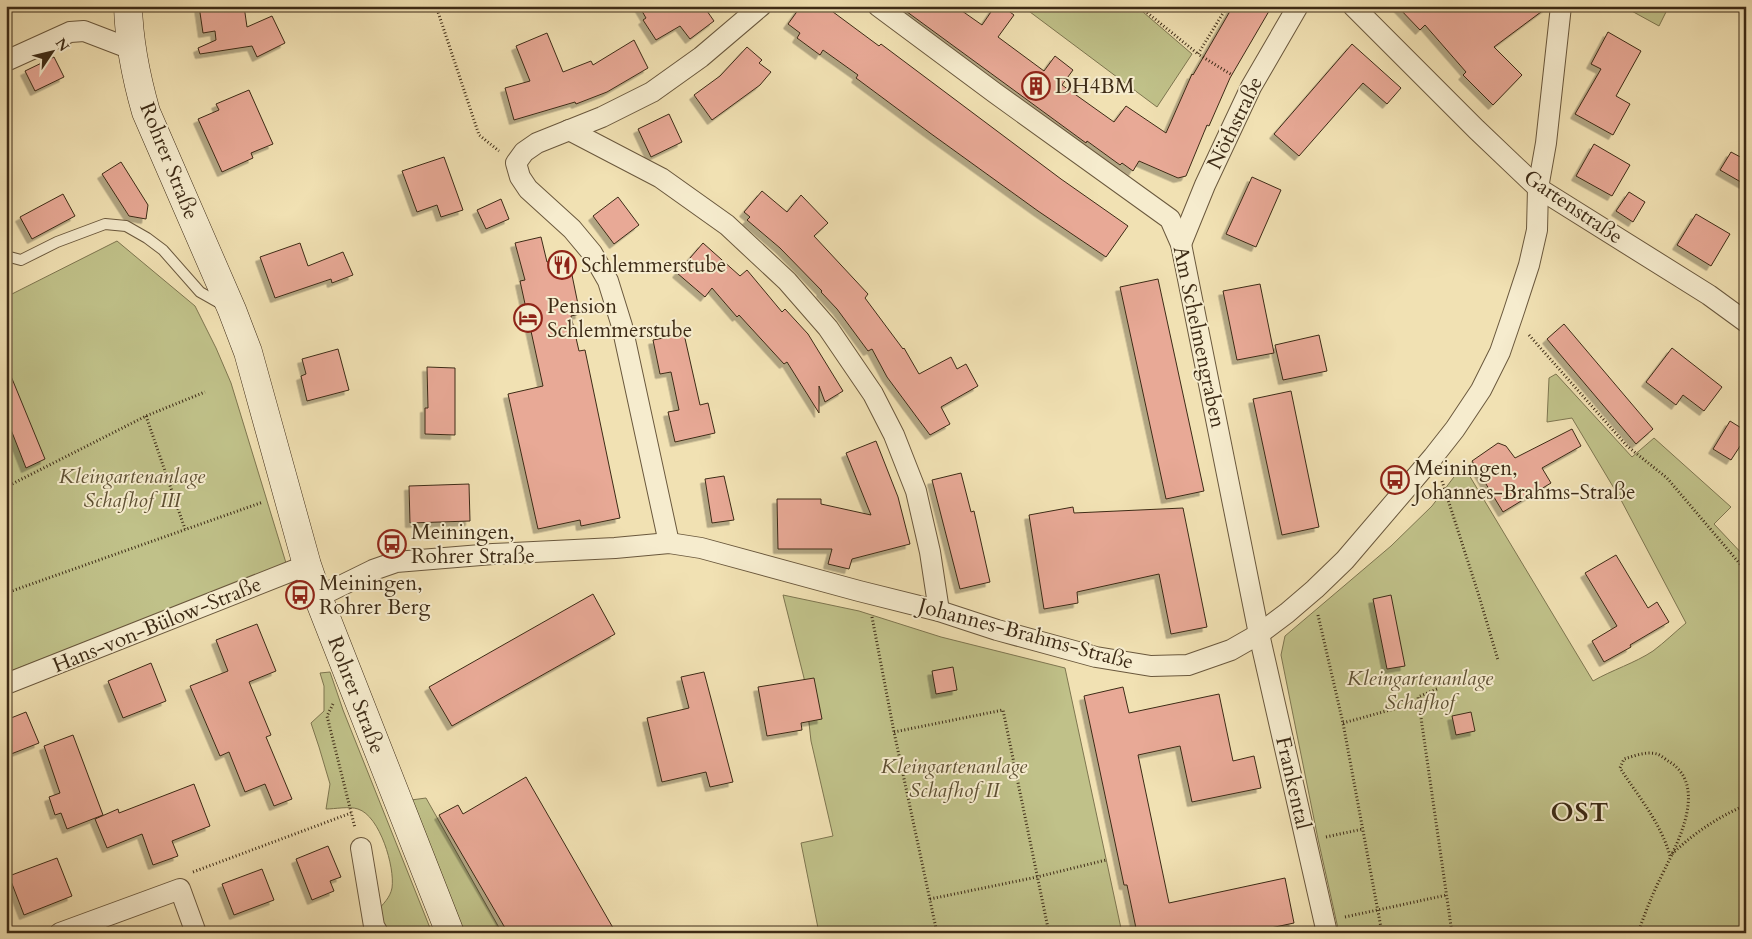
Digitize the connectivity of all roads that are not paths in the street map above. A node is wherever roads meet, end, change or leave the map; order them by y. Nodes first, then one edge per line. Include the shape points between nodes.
1 (128, 6) edge
2 (762, 6) edge
3 (878, 6) edge
4 (1298, 6) edge
5 (1353, 6) edge
6 (1560, 7) edge
7 (131, 49) junction
8 (6, 61) edge
9 (569, 130) junction
10 (1538, 188) junction
11 (1181, 244) junction
12 (6, 256) edge
13 (232, 310) junction
14 (1746, 322) edge
15 (669, 543) junction
16 (307, 565) junction
17 (318, 597) junction
18 (939, 611) junction
19 (1259, 634) junction
20 (6, 684) edge
21 (361, 848) road end
22 (1332, 926) edge
23 (60, 933) edge
24 (196, 933) edge
25 (378, 933) edge
26 (450, 933) edge

1 - 7 main road, Rohrer Straße
2 - 9 street via 701,57 652,92
3 - 11 street, Am Schelmengraben via 1170,219
4 - 11 street, Nöthstraße via 1251,86
5 - 10 street, Gartenstraße
6 - 10 street, Johannes-Brahms-Straße via 1546,143
7 - 8 street via 84,31 70,32
7 - 13 main road, Rohrer Straße via 146,112
9 - 15 street via 537,143 516,163 520,178 572,229 592,253 608,281 622,326
9 - 18 street via 661,178 727,225 787,280 828,328 873,394 910,475 930,552
10 - 14 street, Gartenstraße via 1709,295
10 - 19 street, Johannes-Brahms-Straße via 1538,230 1529,265 1500,352 1481,390 1456,429 1365,538 1315,589
11 - 19 street, Am Schelmengraben
12 - 13 lane via 21,260 105,224 126,226 163,250 200,292
13 - 16 main road, Rohrer Straße via 248,352
15 - 17 street, Johannes-Brahms-Straße via 396,562
15 - 18 street, Johannes-Brahms-Straße via 701,548
16 - 17 main road, Rohrer Straße
16 - 20 street, Hans-von-Bülow-Straße
17 - 26 main road, Rohrer Straße
18 - 19 street, Johannes-Brahms-Straße via 1096,657 1151,666 1188,665 1232,650
19 - 22 street, Frankental
21 - 25 street via 374,926
23 - 24 street via 180,889

